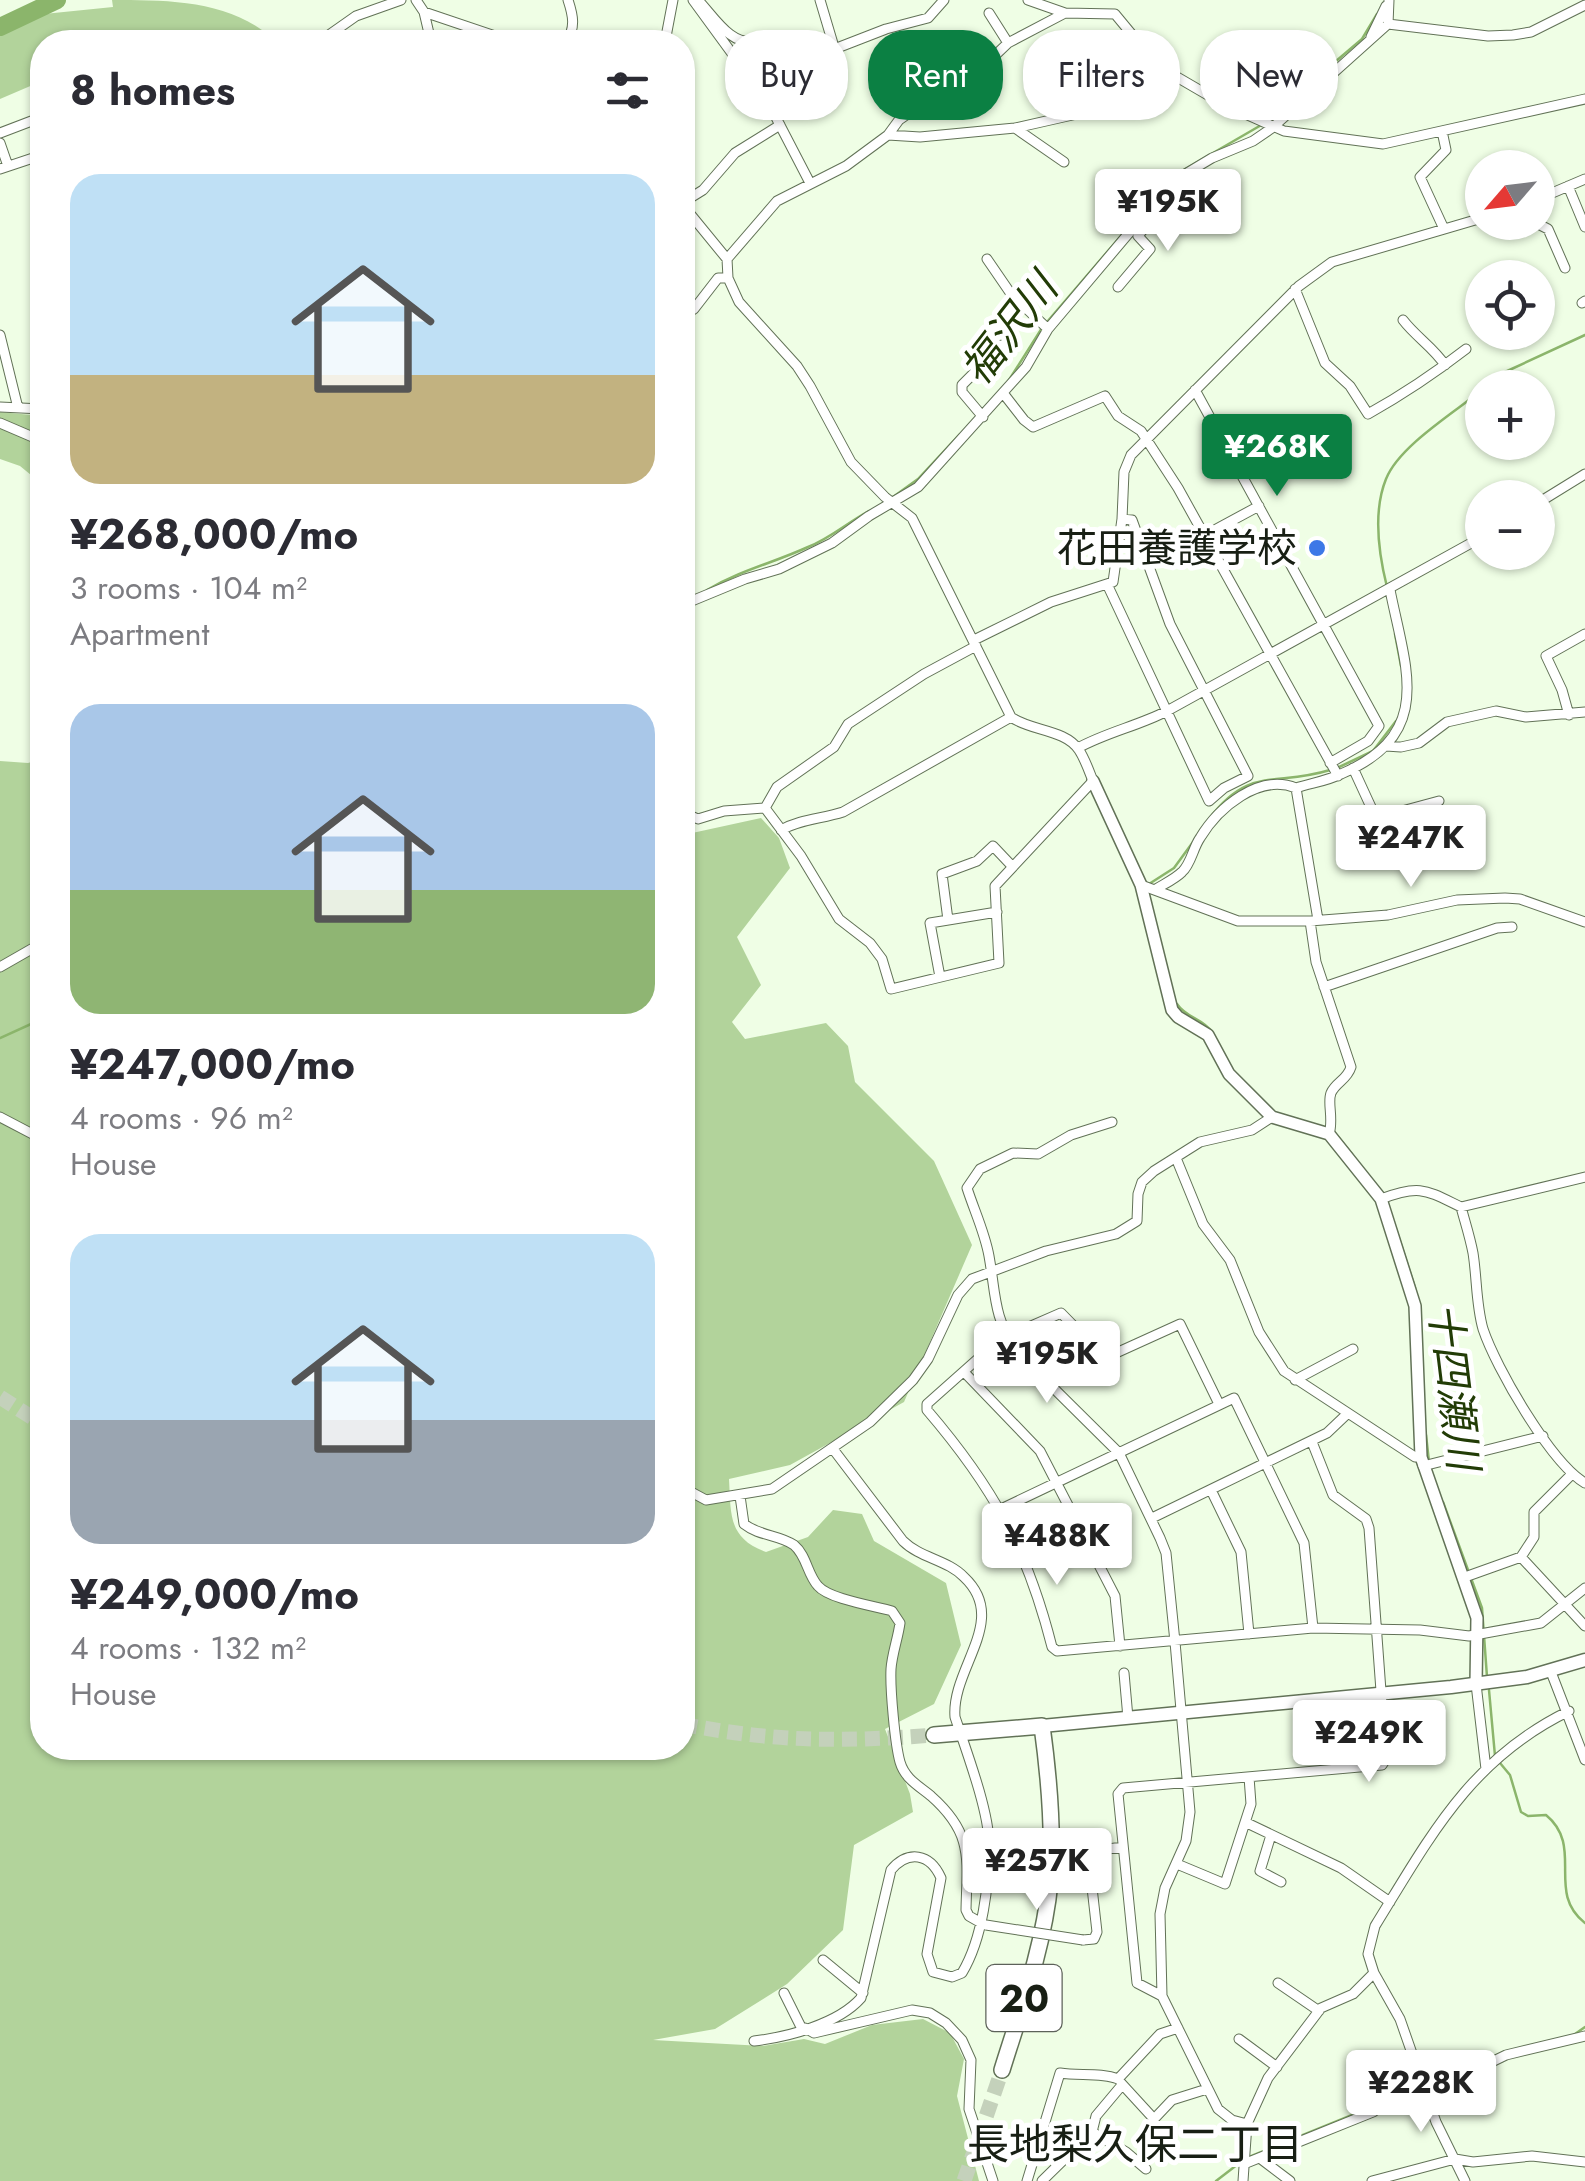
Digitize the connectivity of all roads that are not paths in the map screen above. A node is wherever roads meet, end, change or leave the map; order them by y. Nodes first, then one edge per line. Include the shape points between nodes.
1 (401, 0) edge
2 (416, 0) edge
3 (568, 0) edge
4 (673, 0) edge
5 (695, 0) edge
6 (820, 0) edge
7 (944, 0) edge
8 (1028, 0) edge
9 (1388, 2) edge
10 (1585, 5) edge
11 (424, 12) junction
12 (989, 13) dead end
13 (1065, 13) junction
14 (1388, 24) junction
15 (336, 30) edge
16 (428, 30) edge
17 (477, 30) edge
18 (573, 30) edge
19 (667, 30) edge
20 (726, 30) edge
21 (1370, 39) junction
22 (1008, 43) junction
23 (1585, 99) edge
24 (1049, 120) edge
25 (30, 121) edge
26 (1266, 125) junction
27 (780, 126) junction
28 (1016, 128) junction
29 (1442, 130) junction
30 (0, 133) edge
31 (888, 136) junction
32 (0, 142) edge
33 (30, 159) edge
34 (1064, 162) dead end
35 (4, 167) edge
36 (1585, 178) edge
37 (810, 182) junction
38 (1568, 186) junction
39 (1555, 192) edge
40 (695, 195) edge
41 (1152, 204) junction
42 (695, 220) edge
43 (1465, 223) edge
44 (1585, 226) edge
45 (1444, 230) junction
46 (1553, 240) edge
47 (727, 259) junction
48 (988, 259) dead end
49 (1566, 268) dead end
50 (728, 278) junction
51 (1118, 287) dead end
52 (1295, 289) junction
53 (695, 308) edge
54 (1404, 320) dead end
55 (1048, 329) junction
56 (0, 334) edge
57 (1002, 345) dead end
58 (1465, 350) edge
59 (1445, 365) junction
60 (1195, 390) junction
61 (1003, 392) junction
62 (0, 407) edge
63 (18, 408) junction
64 (30, 408) edge
65 (983, 417) junction
66 (0, 423) edge
67 (30, 436) edge
68 (1145, 440) junction
69 (1585, 474) edge
70 (1555, 493) edge
71 (894, 503) junction
72 (1259, 506) junction
73 (1122, 519) junction
74 (1204, 535) junction
75 (1465, 547) edge
76 (1148, 566) junction
77 (1108, 584) junction
78 (1390, 590) junction
79 (695, 600) edge
80 (1325, 626) junction
81 (1585, 634) edge
82 (975, 643) junction
83 (1270, 656) junction
84 (1206, 690) junction
85 (1167, 711) junction
86 (1585, 712) edge
87 (1569, 715) junction
88 (1011, 717) junction
89 (1386, 746) junction
90 (1078, 748) junction
91 (1330, 763) junction
92 (1353, 768) junction
93 (1338, 776) junction
94 (1093, 781) junction
95 (1253, 782) junction
96 (1296, 788) junction
97 (1439, 802) dead end
98 (766, 808) junction
99 (695, 818) edge
100 (781, 830) junction
101 (1011, 865) junction
102 (1141, 885) junction
103 (1156, 889) junction
104 (997, 912) junction
105 (948, 920) junction
106 (1314, 920) junction
107 (1585, 922) edge
108 (1512, 926) dead end
109 (30, 950) edge
110 (0, 967) edge
111 (940, 977) junction
112 (1324, 987) junction
113 (1272, 1117) junction
114 (0, 1118) edge
115 (1112, 1122) dead end
116 (30, 1133) edge
117 (1330, 1134) junction
118 (1176, 1158) junction
119 (1585, 1177) edge
120 (1380, 1199) junction
121 (1462, 1207) junction
122 (990, 1272) junction
123 (1006, 1336) junction
124 (1352, 1349) dead end
125 (964, 1372) junction
126 (1295, 1380) junction
127 (1218, 1404) junction
128 (1347, 1414) junction
129 (1543, 1436) junction
130 (1312, 1442) junction
131 (833, 1449) junction
132 (1118, 1452) junction
133 (1422, 1462) junction
134 (1266, 1463) junction
135 (1571, 1475) junction
136 (1056, 1482) junction
137 (1585, 1483) edge
138 (1211, 1490) junction
139 (695, 1494) edge
140 (740, 1496) junction
141 (1001, 1509) junction
142 (1152, 1518) junction
143 (1521, 1557) junction
144 (1465, 1577) junction
145 (1585, 1588) edge
146 (1568, 1604) junction
147 (1585, 1626) edge
148 (1312, 1628) junction
149 (1374, 1630) junction
150 (1249, 1634) junction
151 (1477, 1634) junction
152 (1175, 1642) junction
153 (1120, 1646) junction
154 (1585, 1660) edge
155 (1551, 1672) junction
156 (1124, 1674) dead end
157 (1476, 1684) junction
158 (1379, 1694) junction
159 (1569, 1711) junction
160 (1182, 1712) junction
161 (1128, 1718) junction
162 (1039, 1726) junction
163 (960, 1734) junction
164 (934, 1735) tunnel mouth
165 (1585, 1760) edge
166 (1486, 1769) junction
167 (1248, 1776) junction
168 (1188, 1783) junction
169 (1247, 1824) junction
170 (1272, 1835) junction
171 (1122, 1847) junction
172 (1177, 1864) junction
173 (1281, 1882) dead end
174 (1390, 1902) junction
175 (983, 1924) junction
176 (823, 1960) dead end
177 (1374, 1974) junction
178 (1278, 1983) dead end
179 (784, 1993) dead end
180 (864, 1993) junction
181 (1162, 1996) junction
182 (1319, 2011) junction
183 (1178, 2028) junction
184 (804, 2029) junction
185 (1585, 2036) edge
186 (1240, 2039) dead end
187 (754, 2041) dead end
188 (1277, 2067) junction
189 (1002, 2070) tunnel mouth
190 (1120, 2082) junction
191 (1207, 2089) junction
192 (1426, 2094) junction
193 (1247, 2124) junction
194 (1092, 2132) junction
195 (1261, 2159) junction
196 (1455, 2159) junction
197 (1585, 2162) edge
198 (1244, 2164) junction
199 (1146, 2169) dead end
200 (1045, 2178) edge
201 (993, 2181) edge
202 (1027, 2181) edge
203 (1061, 2181) edge
204 (1243, 2181) edge
205 (1290, 2181) edge
206 (1372, 2181) edge
207 (1465, 2181) edge

1 - 15 street
2 - 11 street
3 - 18 street
4 - 19 street
5 - 20 street
5 - 27 street
6 - 7 street via 838,48 928,18
8 - 13 street
9 - 14 street
9 - 21 street
10 - 14 street via 1513,35
11 - 16 street
11 - 17 street
12 - 22 street
13 - 22 street
13 - 26 street via 1114,14 1158,66
14 - 21 street
21 - 26 street
22 - 31 street via 962,86 899,120
23 - 29 street
24 - 28 street
25 - 30 street
26 - 29 street via 1383,144
26 - 41 street via 1253,140 1172,182
27 - 37 street
27 - 40 street via 736,153
28 - 31 street
28 - 34 street
29 - 45 street via 1446,150 1420,177
31 - 37 street
32 - 35 street
33 - 35 street
36 - 38 street
37 - 47 street via 777,201
38 - 39 street
38 - 44 street
41 - 51 street via 1154,216 1138,236 1150,248
41 - 55 street
42 - 47 street
43 - 45 street
45 - 52 street via 1332,262
46 - 49 street
47 - 50 street
48 - 55 street via 1011,294
50 - 53 street via 718,278
50 - 71 street via 739,302 804,376 851,462
52 - 59 street via 1325,362 1368,414
52 - 60 street
54 - 59 street
55 - 61 street
56 - 63 street
57 - 65 street via 962,385
58 - 59 street
60 - 68 street
60 - 72 street
61 - 65 street
61 - 68 street via 1033,426 1105,396
62 - 63 street
63 - 64 street
65 - 71 street via 918,487
66 - 67 street
68 - 73 street via 1124,472
68 - 74 street
69 - 70 street
71 - 79 street via 832,544
71 - 82 street via 912,518
72 - 74 street
72 - 80 street
73 - 76 street via 1132,520
73 - 77 street
74 - 76 street
74 - 83 street
75 - 78 street
76 - 84 street
77 - 82 street via 1051,602
77 - 85 street
78 - 80 street
78 - 89 street via 1408,700
80 - 83 street
80 - 91 street via 1379,726 1368,741
81 - 87 street via 1546,656
82 - 88 street
82 - 98 street via 848,724 834,747 778,787
83 - 84 street
83 - 91 street
84 - 85 street
84 - 95 street
85 - 90 street
85 - 95 street via 1209,801 1224,788
86 - 87 street
87 - 89 street via 1496,711 1448,722 1419,742
88 - 90 street
88 - 100 street via 842,812
89 - 92 street
90 - 94 street
91 - 93 street
92 - 93 street
92 - 97 street via 1376,818
93 - 96 street
94 - 101 street
94 - 102 street
95 - 96 street
95 - 103 street via 1200,838 1184,872
96 - 106 street
98 - 99 street
98 - 100 street
100 - 111 street via 839,919 882,959 891,989
101 - 104 street via 995,886
101 - 105 street via 993,846 977,861 942,874
102 - 103 street
102 - 113 street via 1172,1010 1208,1035 1230,1074
103 - 106 street via 1238,921
104 - 105 street
104 - 111 street via 999,962
105 - 111 street via 930,923
106 - 107 street via 1505,898
106 - 112 street
108 - 112 street
109 - 110 street
112 - 117 street via 1351,1067 1332,1089
113 - 117 street
113 - 118 street via 1252,1130 1200,1142
114 - 116 street
115 - 122 street via 1038,1154 1013,1152 976,1174 966,1188
117 - 120 street
118 - 122 street via 1142,1182 1137,1221 1126,1228
118 - 126 street via 1260,1332
119 - 121 street
120 - 121 street via 1420,1189
120 - 133 street via 1415,1306
121 - 129 street via 1486,1338
122 - 123 street
122 - 131 street via 958,1295 912,1380
123 - 125 street
123 - 127 street via 1061,1313 1105,1358 1180,1324
123 - 132 street
124 - 126 street
125 - 136 street via 1040,1451
125 - 141 street via 927,1410
126 - 128 street
127 - 132 street
127 - 134 street via 1234,1398
128 - 130 street
128 - 133 street
129 - 133 street
129 - 135 street
130 - 134 street
130 - 149 street via 1334,1495 1366,1518
131 - 140 street via 772,1490
131 - 163 street via 911,1550 962,1574 983,1608 984,1624 953,1698
132 - 136 street
132 - 142 street
133 - 144 street
134 - 138 street
134 - 148 street via 1304,1543
135 - 137 street
135 - 143 street via 1534,1512 1534,1537
136 - 141 street
136 - 153 street via 1115,1596
138 - 142 street
138 - 150 street via 1241,1552
139 - 140 street via 706,1500
140 - 175 street via 744,1524 792,1543 818,1586 892,1611 900,1623 891,1667 900,1763 967,1846 966,1910
141 - 153 street via 1026,1560 1052,1647 1057,1652
142 - 152 street via 1166,1553
143 - 144 street
143 - 146 street
144 - 151 street
145 - 146 street
146 - 147 street
146 - 151 street via 1541,1623
148 - 149 street
148 - 150 street
149 - 151 street
149 - 158 street
150 - 152 street
151 - 157 street
152 - 153 street
152 - 160 street
154 - 155 main road
155 - 157 main road
155 - 159 street
156 - 161 street
157 - 158 main road
157 - 166 street
158 - 160 main road
158 - 167 street via 1382,1765
159 - 165 street
159 - 166 street via 1534,1728
160 - 161 main road
160 - 168 street
161 - 162 main road
162 - 163 highway
162 - 189 highway, 20 via 1042,1924
163 - 164 highway
163 - 175 street via 989,1842
166 - 174 street via 1449,1808
167 - 168 street
167 - 169 street
168 - 171 street via 1123,1788
168 - 172 street via 1190,1812
169 - 170 street
169 - 172 street via 1225,1884
170 - 173 street via 1260,1871
170 - 174 street via 1341,1868
171 - 175 street, bridge via 1100,1850 1089,1860 1094,1939
171 - 181 street via 1137,1983
172 - 181 street via 1160,1914
174 - 177 street via 1370,1941
175 - 180 street via 962,1973 933,1972 926,1954 940,1878 922,1857 898,1862
176 - 180 street
177 - 182 street
177 - 192 street via 1400,2019
178 - 182 street
179 - 184 street
180 - 184 street via 846,2012
181 - 183 street
182 - 188 street
183 - 190 street via 1160,2034
183 - 191 street
184 - 187 street
184 - 201 street via 814,2033 912,2010 940,2018 968,2050 969,2109
185 - 192 street via 1506,2055
186 - 188 street
188 - 193 street
190 - 191 street via 1154,2119 1182,2094
190 - 194 street
190 - 202 street via 1104,2073 1090,2078 1060,2072
191 - 193 street via 1218,2109
192 - 195 street via 1388,2101
192 - 196 street
193 - 198 street
194 - 199 street
194 - 200 street
195 - 198 street
195 - 205 street
196 - 197 street
196 - 206 street
196 - 207 street
198 - 204 street
200 - 203 street

